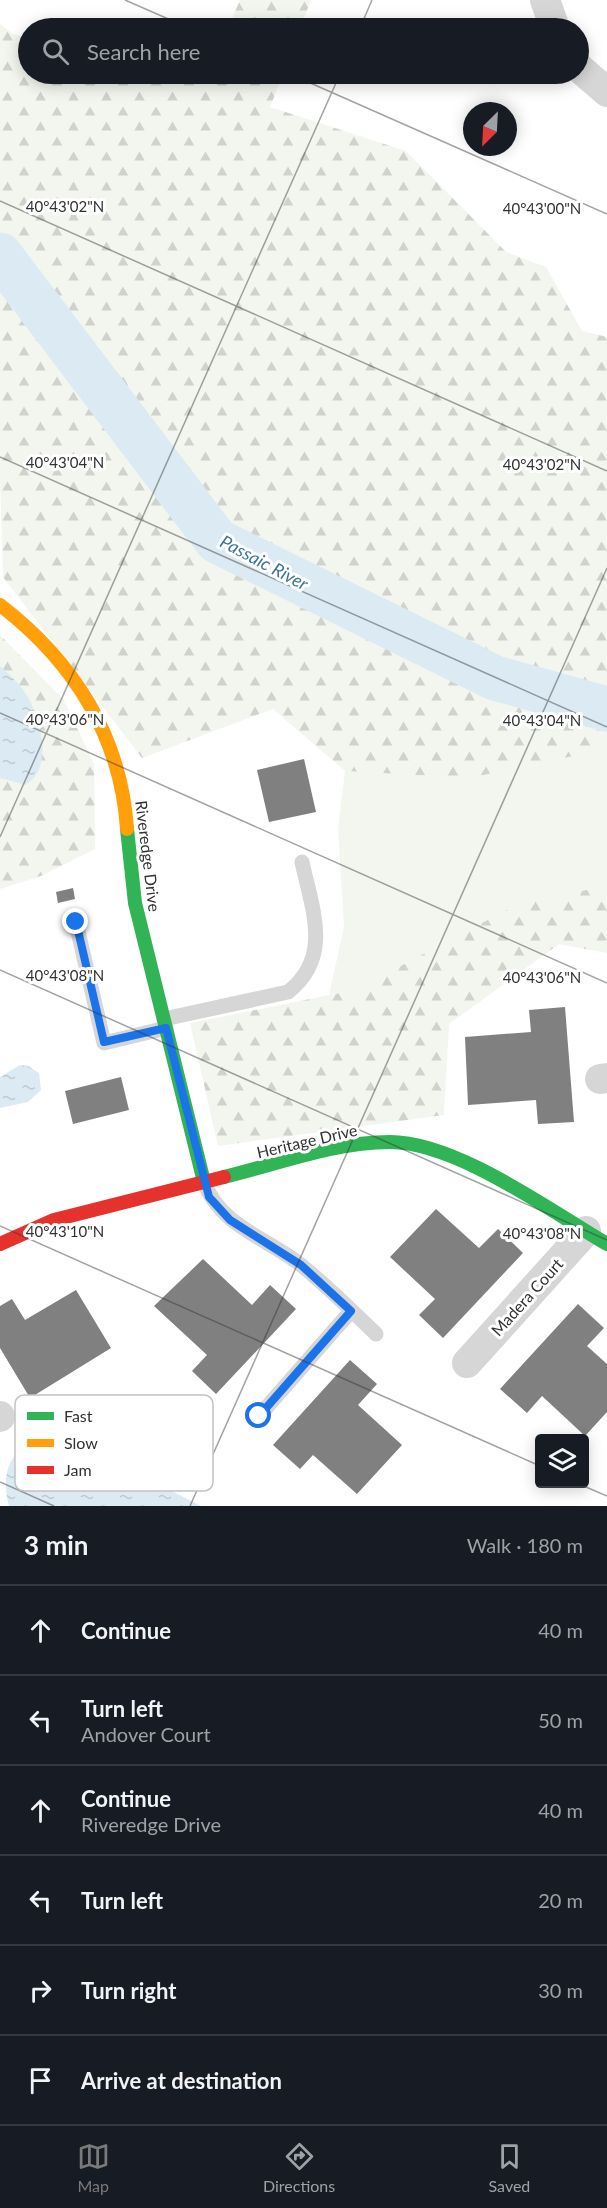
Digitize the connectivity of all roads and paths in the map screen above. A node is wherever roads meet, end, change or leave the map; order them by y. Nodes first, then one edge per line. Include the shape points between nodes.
1 (545, 0) edge
2 (551, 18) edge
3 (589, 76) edge
4 (607, 92) edge
5 (0, 605) edge
6 (302, 862) dead end
7 (76, 922) dead end
8 (165, 1024) junction
9 (204, 1182) junction
10 (596, 1237) edge
11 (0, 1244) edge
12 (351, 1311) junction
13 (376, 1334) dead end
14 (467, 1363) dead end
15 (259, 1416) dead end

1 - 2 street
3 - 4 street
5 - 8 street, Riveredge Drive via 59,657 88,697 113,751 123,790 134,900
6 - 8 lane via 316,930 314,956 304,979 288,992
7 - 8 lane via 104,1042
8 - 9 street, Riveredge Drive
9 - 10 street, Heritage Drive via 348,1146 410,1144 463,1160
9 - 11 street, Heritage Drive via 54,1220
9 - 12 lane via 209,1197 230,1220 301,1265
10 - 14 street, Madera Court
12 - 13 lane
12 - 15 lane

